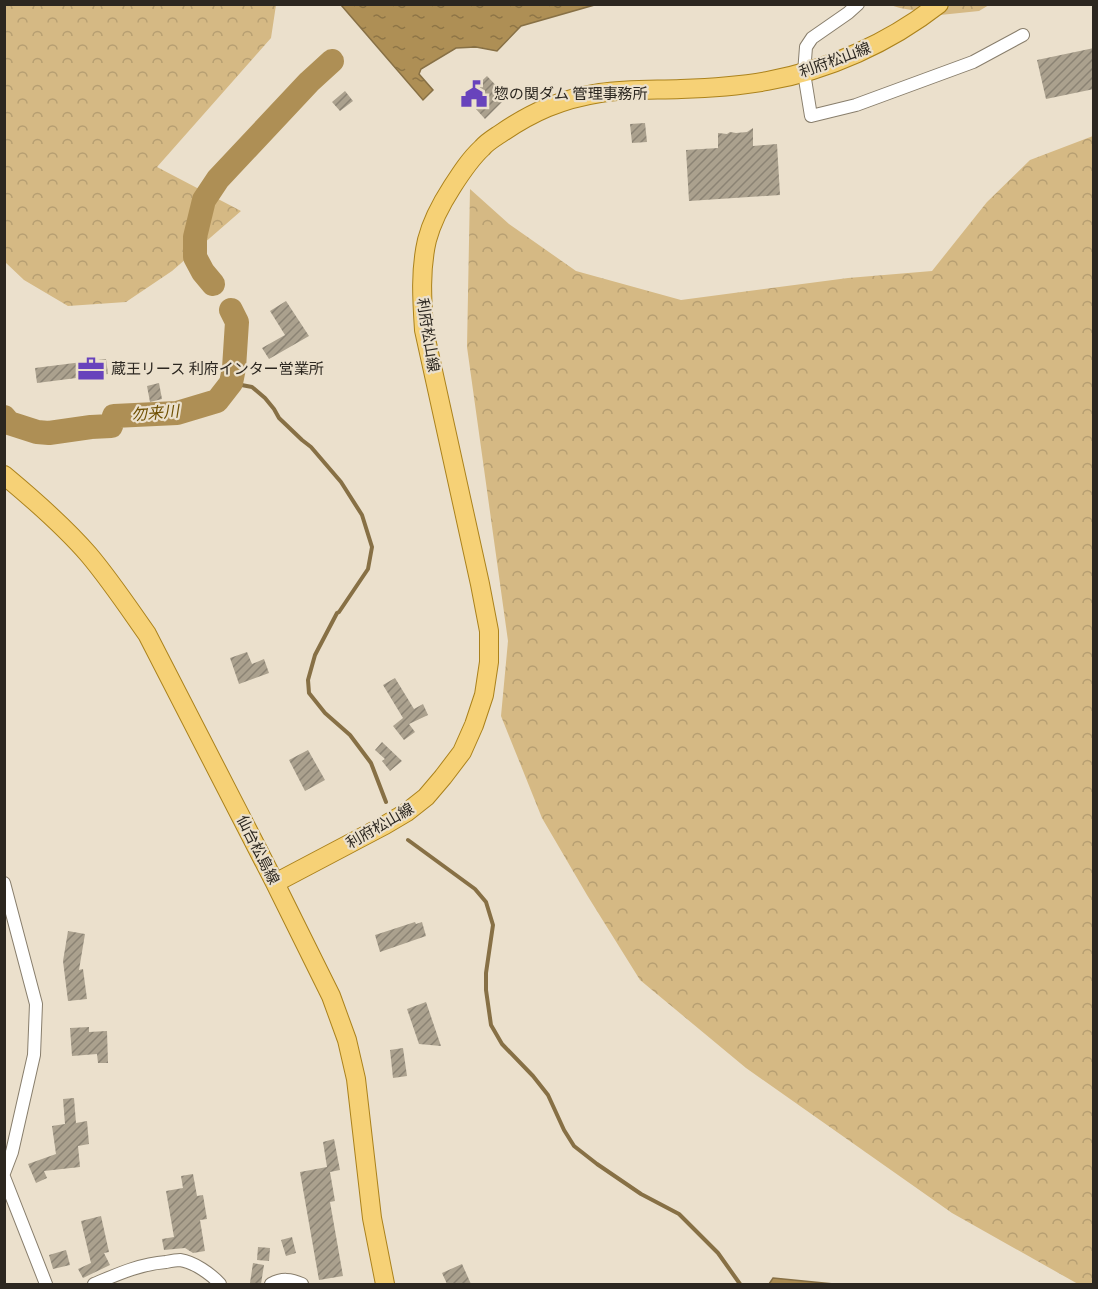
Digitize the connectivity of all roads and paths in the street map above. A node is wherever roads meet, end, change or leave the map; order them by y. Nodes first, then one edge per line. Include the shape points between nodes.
1 (858, 4) edge
2 (939, 4) edge
3 (1023, 36) dead end
4 (804, 73) junction
5 (4, 475) edge
6 (4, 883) edge
7 (275, 883) junction
8 (4, 1175) edge
9 (46, 1284) edge
10 (94, 1284) edge
11 (220, 1284) edge
12 (271, 1284) edge
13 (302, 1284) edge
14 (385, 1284) edge

1 - 4 street via 812,38 806,47
2 - 4 main road, 利府松山線 via 899,33
3 - 4 street via 973,62 856,105 811,116
4 - 7 main road, 利府松山線 via 714,87 601,93 568,99 512,126 483,147 462,171 433,219 421,289 424,330 489,632 484,695 462,752 426,797 385,825
5 - 7 main road, 仙台松島線 via 88,554 147,634
6 - 8 street via 36,1004 34,1055
7 - 14 main road, 仙台松島線 via 331,996 347,1040 356,1078 372,1218
8 - 9 street
10 - 11 street via 129,1269 181,1260 201,1268
12 - 13 street via 291,1279

